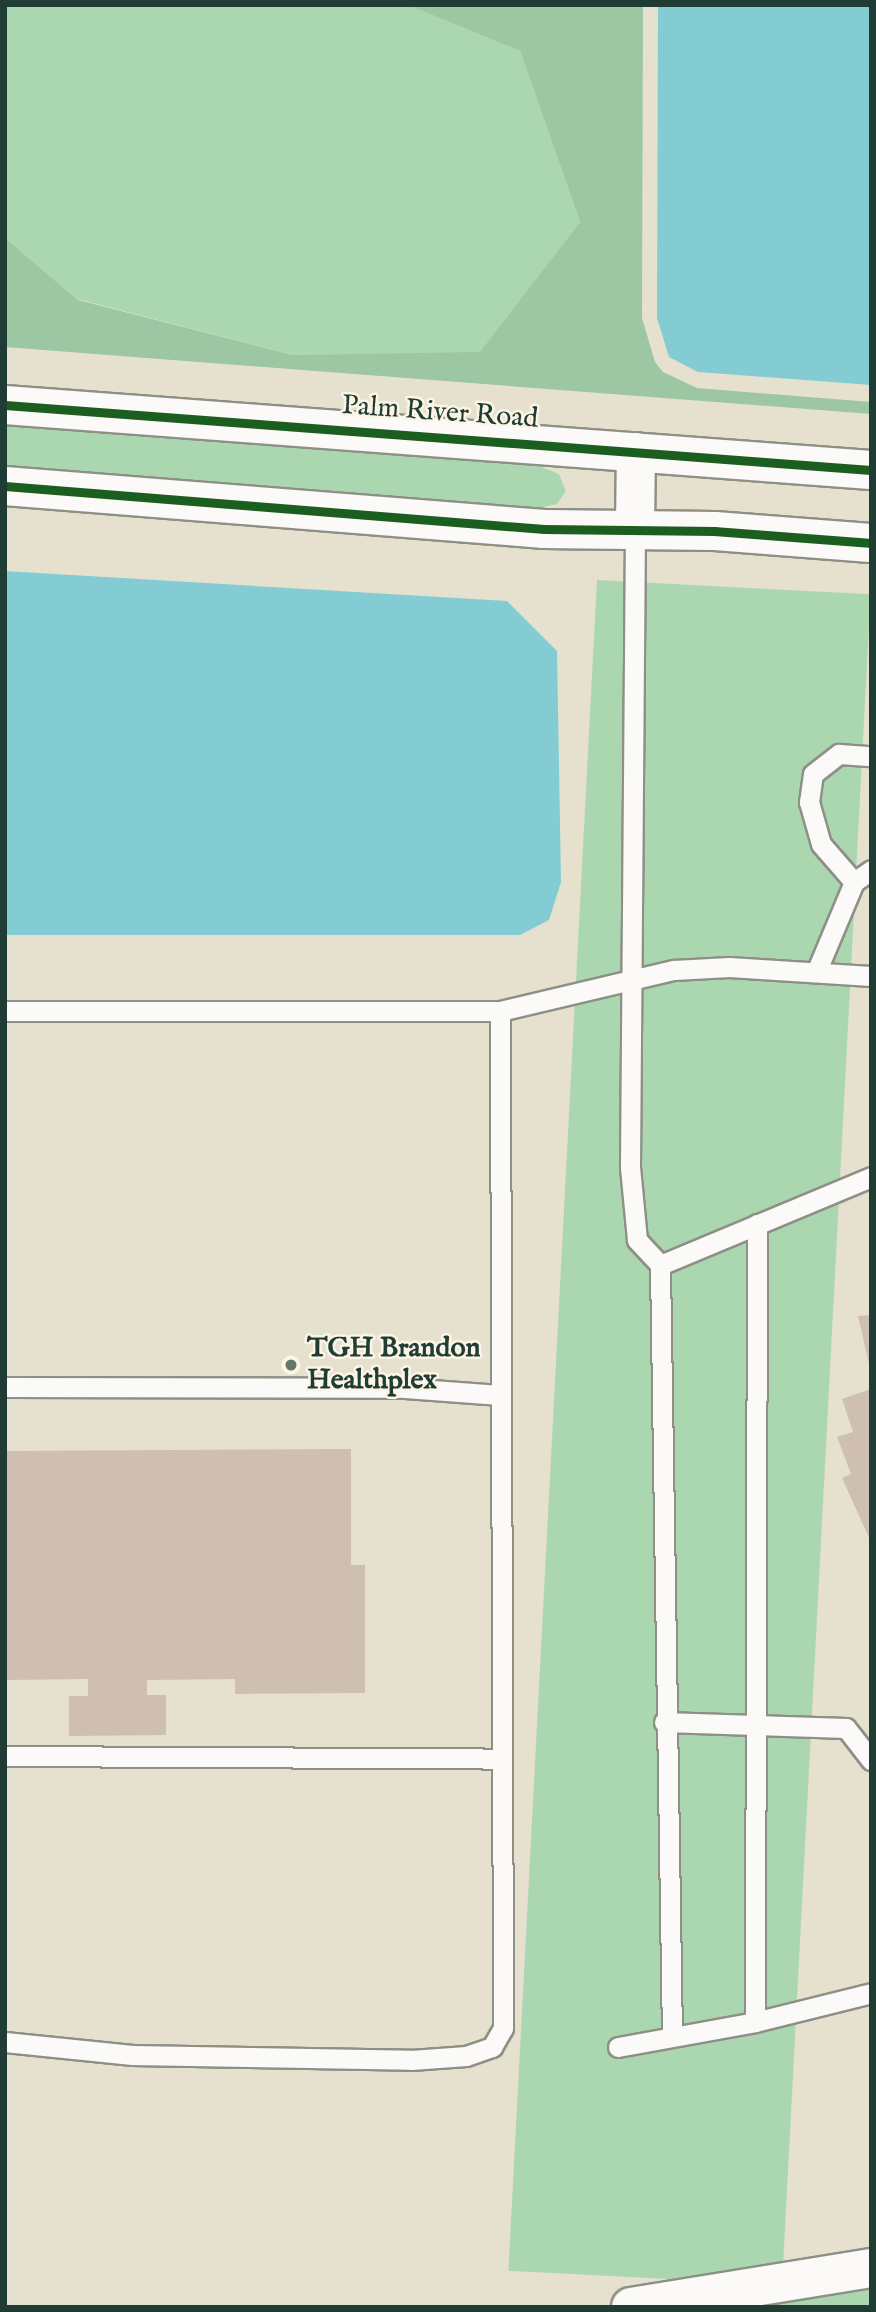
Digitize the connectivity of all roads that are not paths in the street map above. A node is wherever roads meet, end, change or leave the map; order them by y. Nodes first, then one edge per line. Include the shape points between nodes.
1 (5, 405) edge
2 (636, 452) junction
3 (871, 471) edge
4 (5, 486) edge
5 (635, 529) junction
6 (871, 543) edge
7 (871, 756) edge
8 (871, 870) edge
9 (854, 882) junction
10 (817, 971) junction
11 (871, 976) edge
12 (634, 983) junction
13 (5, 1011) edge
14 (500, 1011) junction
15 (871, 1177) edge
16 (757, 1224) junction
17 (660, 1265) junction
18 (5, 1387) edge
19 (500, 1395) junction
20 (663, 1722) junction
21 (758, 1725) junction
22 (5, 1756) edge
23 (500, 1759) junction
24 (871, 1760) edge
25 (871, 1993) edge
26 (755, 2022) junction
27 (672, 2035) junction
28 (5, 2042) edge
29 (618, 2047) dead end
30 (871, 2268) edge
31 (631, 2307) edge

1 - 2 main road, Palm River Road
2 - 3 main road, Palm River Road
2 - 5 main road
4 - 5 main road via 544,529
5 - 6 main road
5 - 12 lane
7 - 9 lane via 839,754 813,774 809,802 821,844
8 - 9 lane
9 - 10 lane
10 - 11 lane
10 - 12 lane via 729,967 674,971
12 - 14 lane
12 - 17 lane via 630,1167 637,1240
13 - 14 lane
14 - 19 lane
15 - 16 lane
16 - 17 lane
16 - 21 lane
17 - 20 lane
18 - 19 lane via 405,1388
19 - 23 lane
20 - 21 lane
20 - 27 lane
21 - 24 lane via 846,1728
21 - 26 lane
22 - 23 lane
23 - 28 lane via 503,2028 492,2047 466,2056 439,2058 313,2060 132,2055
25 - 26 lane
26 - 27 lane
27 - 29 lane
30 - 31 main road

